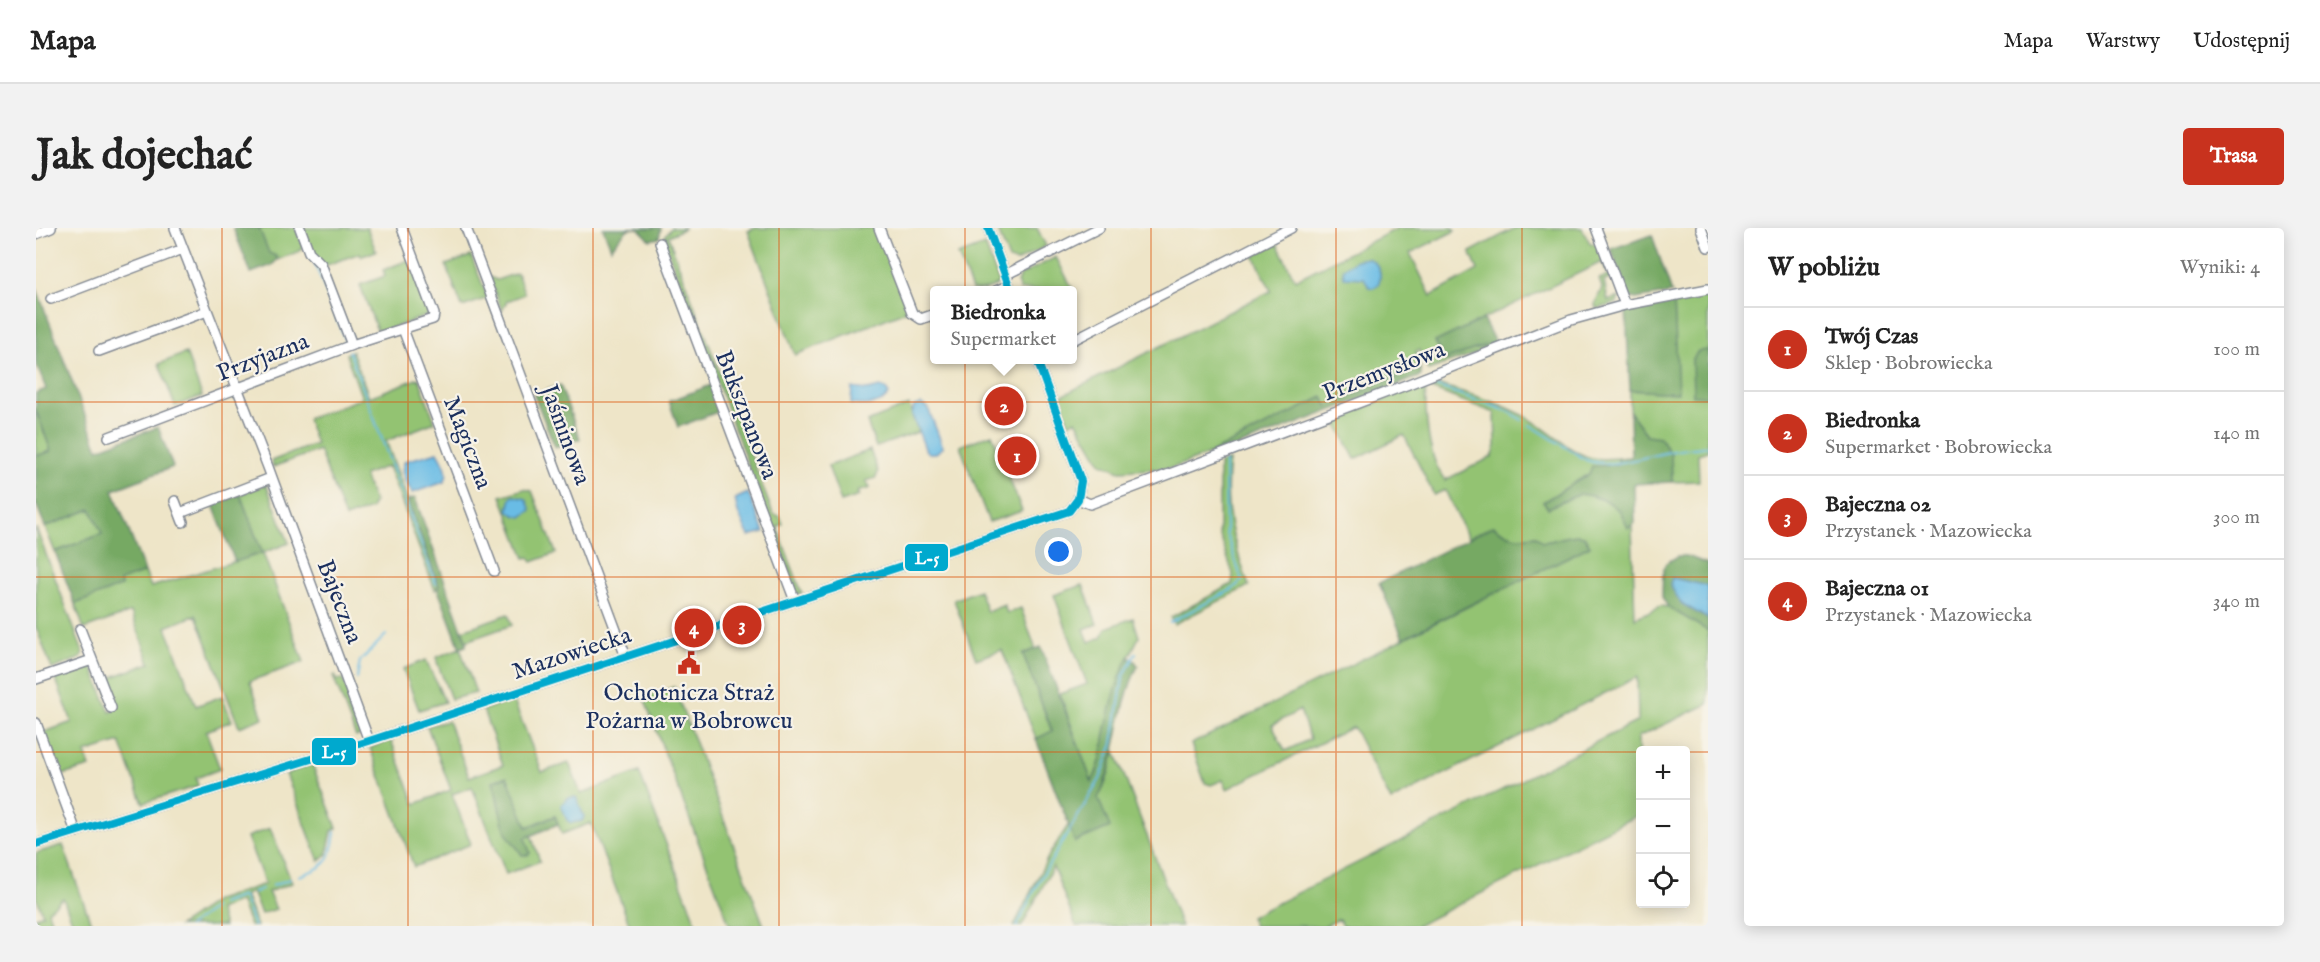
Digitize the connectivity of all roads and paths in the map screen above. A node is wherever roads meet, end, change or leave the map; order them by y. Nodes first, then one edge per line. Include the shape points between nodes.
1 (51, 228) edge
2 (175, 228) edge
3 (300, 228) edge
4 (402, 228) edge
5 (466, 228) edge
6 (879, 228) edge
7 (988, 228) edge
8 (1099, 228) edge
9 (1291, 228) edge
10 (1596, 228) edge
11 (1701, 228) edge
12 (36, 234) edge
13 (660, 243) dead end
14 (1708, 247) edge
15 (183, 249) junction
16 (1005, 275) junction
17 (1009, 286) edge
18 (1708, 289) edge
19 (51, 299) dead end
20 (1625, 306) junction
21 (207, 311) junction
22 (930, 316) edge
23 (403, 329) junction
24 (1077, 337) edge
25 (352, 345) junction
26 (99, 351) dead end
27 (1038, 364) edge
28 (237, 389) junction
29 (109, 437) dead end
30 (271, 478) junction
31 (1078, 499) junction
32 (175, 501) dead end
33 (494, 571) dead end
34 (795, 601) junction
35 (80, 629) dead end
36 (626, 657) junction
37 (92, 660) junction
38 (36, 679) edge
39 (111, 708) dead end
40 (36, 723) edge
41 (369, 741) junction
42 (76, 831) junction
43 (36, 844) edge

1 - 12 street
2 - 15 street, Bajeczna
3 - 25 street via 309,252 321,264
4 - 23 street, Przyjazna via 434,314 433,319
5 - 36 street, Jaśminowa
6 - 22 street via 912,313 921,319
7 - 16 street
8 - 16 street
9 - 24 street
10 - 20 street
11 - 14 street
13 - 34 street, Bukszpanowa
15 - 19 street
15 - 21 street, Bajeczna
16 - 17 street
18 - 20 street, Przemysłowa
20 - 31 street, Przemysłowa via 1553,327 1090,504
21 - 26 street
21 - 28 street, Bajeczna
23 - 25 street, Przyjazna
23 - 33 street, Magiczna
25 - 28 street, Przyjazna
27 - 31 street via 1080,476
28 - 29 street, Przyjazna
28 - 30 street, Bajeczna
30 - 32 street via 182,518
30 - 41 street, Bajeczna
31 - 34 street, Mazowiecka via 1069,511
34 - 36 street, Mazowiecka
35 - 37 street
36 - 41 street, Mazowiecka
37 - 38 street
37 - 39 street
40 - 42 street
41 - 42 street, Mazowiecka
42 - 43 street, Mazowiecka

